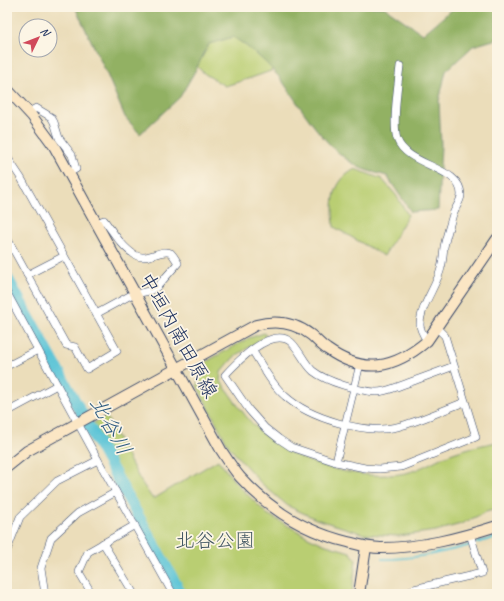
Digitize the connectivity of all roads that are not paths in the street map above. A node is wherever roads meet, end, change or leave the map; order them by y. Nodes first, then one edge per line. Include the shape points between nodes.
1 (400, 66) dead end
2 (7, 89) edge
3 (7, 157) edge
4 (97, 223) junction
5 (7, 238) edge
6 (497, 239) edge
7 (124, 246) junction
8 (114, 254) junction
9 (64, 256) junction
10 (27, 275) junction
11 (7, 293) edge
12 (135, 293) junction
13 (96, 314) junction
14 (437, 328) junction
15 (427, 341) junction
16 (38, 350) junction
17 (252, 350) junction
18 (360, 364) junction
19 (7, 365) edge
20 (454, 366) junction
21 (177, 368) junction
22 (57, 385) junction
23 (354, 388) junction
24 (465, 402) junction
25 (7, 412) edge
26 (79, 422) junction
27 (345, 425) junction
28 (98, 460) junction
29 (336, 462) junction
30 (7, 467) edge
31 (116, 492) junction
32 (135, 525) junction
33 (497, 526) edge
34 (470, 534) junction
35 (103, 543) junction
36 (366, 547) junction
37 (7, 550) edge
38 (45, 594) edge
39 (92, 594) edge
40 (134, 594) edge
41 (173, 594) edge
42 (359, 594) edge
43 (408, 594) edge

1 - 15 street via 394,128 398,140 406,153 445,172 455,180 461,196 444,247 441,268 421,316 420,326
2 - 4 main road, 中垣内南田原線 via 44,130
3 - 9 street
4 - 7 street via 104,220
4 - 8 main road, 中垣内南田原線
5 - 10 street
6 - 14 main road
7 - 8 street
7 - 12 street via 135,256 142,257 167,252 172,254 178,263 157,287
8 - 12 main road, 中垣内南田原線
9 - 10 street
9 - 13 street
10 - 13 street via 66,345 75,347 87,369 117,352
11 - 16 street
12 - 13 street
12 - 21 main road, 中垣内南田原線
14 - 15 main road
14 - 20 street via 445,336
15 - 18 main road via 400,360 385,365
16 - 19 street
16 - 22 street
17 - 23 street via 263,342 283,338 291,342 314,371 324,378
17 - 27 street via 277,388 286,397 309,412
17 - 29 street via 225,374 249,410 265,428 291,446
18 - 21 main road via 335,355 300,328 270,322 256,325
18 - 23 street
20 - 23 street via 386,391
20 - 24 street
21 - 26 main road
21 - 36 main road, 中垣内南田原線 via 221,450 240,477 286,517 309,529
22 - 25 street
22 - 26 street
23 - 27 street
24 - 27 street via 397,427 370,429
24 - 29 street via 476,437 401,467 365,468
26 - 28 street
26 - 30 main road via 27,451
27 - 29 street
28 - 31 street
28 - 37 street via 57,481 20,516
31 - 32 street
31 - 38 street via 78,513 52,538 41,568
32 - 35 street
32 - 41 street
33 - 34 main road, 中垣内南田原線
34 - 36 main road, 中垣内南田原線 via 397,548
34 - 43 street via 482,573 414,589
35 - 39 street via 88,552 79,572
35 - 40 street
36 - 42 main road

